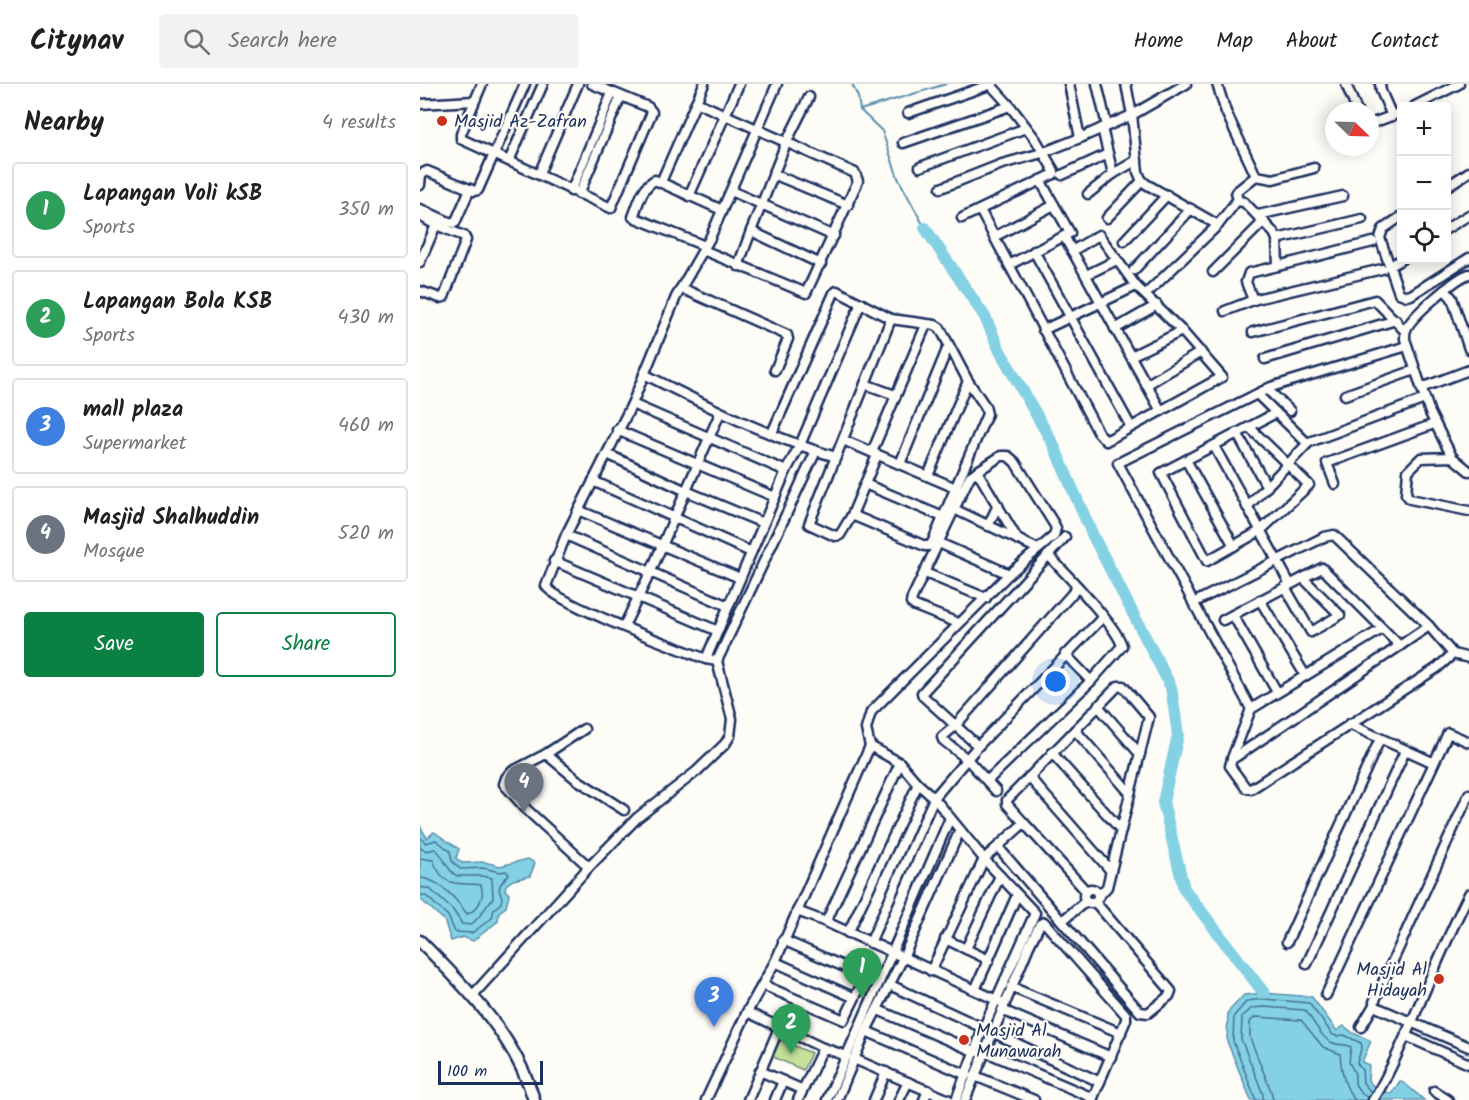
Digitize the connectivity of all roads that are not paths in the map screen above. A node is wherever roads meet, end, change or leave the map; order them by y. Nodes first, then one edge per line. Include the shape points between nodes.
1 (525, 84) edge
2 (543, 84) edge
3 (578, 84) edge
4 (592, 84) edge
5 (704, 84) edge
6 (739, 84) edge
7 (777, 84) edge
8 (991, 84) edge
9 (1069, 84) edge
10 (1097, 84) edge
11 (1126, 84) edge
12 (1186, 84) edge
13 (1217, 84) edge
14 (1346, 84) edge
15 (1459, 84) edge
16 (480, 85) edge
17 (1383, 85) edge
18 (617, 94) junction
19 (808, 97) dead end
20 (474, 101) junction
21 (696, 102) junction
22 (1353, 102) edge
23 (1423, 102) edge
24 (420, 104) edge
25 (1010, 106) junction
26 (908, 113) dead end
27 (726, 114) junction
28 (1397, 114) edge
29 (1132, 115) junction
30 (1392, 116) junction
31 (1379, 121) edge
32 (1105, 127) junction
33 (756, 128) junction
34 (1026, 128) junction
35 (1080, 138) junction
36 (786, 143) junction
37 (903, 143) dead end
38 (1042, 153) junction
39 (494, 154) junction
40 (1108, 154) junction
41 (1137, 160) junction
42 (509, 161) junction
43 (920, 167) dead end
44 (1314, 168) dead end
45 (1469, 172) edge
46 (539, 174) junction
47 (773, 174) junction
48 (1113, 174) junction
49 (1062, 175) dead end
50 (1257, 176) junction
51 (1040, 180) junction
52 (1142, 181) junction
53 (661, 182) junction
54 (1451, 184) edge
55 (420, 185) edge
56 (941, 188) dead end
57 (470, 189) junction
58 (731, 191) junction
59 (575, 193) junction
60 (1088, 194) dead end
61 (1167, 195) junction
62 (689, 196) junction
63 (1343, 196) dead end
64 (1238, 201) junction
65 (763, 204) junction
66 (848, 205) junction
67 (1054, 205) junction
68 (420, 209) edge
69 (1191, 209) junction
70 (722, 210) junction
71 (980, 210) junction
72 (1469, 215) edge
73 (420, 216) edge
74 (963, 218) dead end
75 (1107, 218) dead end
76 (1261, 218) junction
77 (1362, 219) dead end
78 (1397, 219) edge
79 (436, 225) junction
80 (1218, 225) junction
81 (1451, 226) edge
82 (751, 231) junction
83 (834, 236) junction
84 (1064, 236) junction
85 (994, 237) junction
86 (1277, 239) junction
87 (1124, 242) dead end
88 (1373, 242) dead end
89 (704, 248) junction
90 (1034, 251) junction
91 (1072, 251) junction
92 (1469, 258) edge
93 (1117, 260) junction
94 (1397, 261) edge
95 (420, 262) edge
96 (821, 264) junction
97 (1009, 265) junction
98 (738, 266) junction
99 (1278, 266) junction
100 (1385, 268) junction
101 (1134, 270) dead end
102 (1213, 272) dead end
103 (1469, 274) edge
104 (1086, 275) junction
105 (1136, 286) junction
106 (681, 288) junction
107 (1445, 290) junction
108 (420, 291) edge
109 (1146, 294) junction
110 (1253, 300) junction
111 (861, 303) junction
112 (1101, 303) junction
113 (1157, 305) junction
114 (1225, 311) dead end
115 (1070, 317) junction
116 (891, 319) junction
117 (1396, 320) junction
118 (926, 325) junction
119 (1115, 329) junction
120 (1043, 330) junction
121 (1182, 331) junction
122 (1405, 331) junction
123 (1253, 332) dead end
124 (1407, 346) junction
125 (948, 347) junction
126 (1469, 349) edge
127 (1201, 352) junction
128 (1131, 356) junction
129 (1265, 359) dead end
130 (775, 370) dead end
131 (1415, 370) junction
132 (1469, 370) edge
133 (644, 374) junction
134 (968, 381) junction
135 (865, 384) junction
136 (1146, 385) junction
137 (1421, 388) junction
138 (1267, 389) junction
139 (1257, 394) junction
140 (895, 395) junction
141 (1345, 395) dead end
142 (1425, 399) junction
143 (632, 404) junction
144 (1161, 411) junction
145 (1290, 411) dead end
146 (1276, 412) junction
147 (720, 413) junction
148 (1434, 424) junction
149 (1131, 427) junction
150 (1249, 427) junction
151 (617, 430) junction
152 (772, 433) junction
153 (1237, 433) junction
154 (710, 438) junction
155 (843, 440) junction
156 (1309, 442) junction
157 (800, 445) junction
158 (1214, 446) junction
159 (816, 451) junction
160 (874, 453) junction
161 (607, 454) junction
162 (836, 457) junction
163 (1452, 457) junction
164 (1186, 460) junction
165 (697, 464) junction
166 (900, 464) junction
167 (1288, 464) junction
168 (786, 471) junction
169 (976, 471) junction
170 (1469, 471) edge
171 (928, 476) junction
172 (594, 482) junction
173 (865, 484) junction
174 (1335, 484) dead end
175 (1267, 487) junction
176 (959, 489) junction
177 (686, 491) junction
178 (775, 497) junction
179 (998, 505) junction
180 (1247, 507) junction
181 (954, 509) junction
182 (578, 510) junction
183 (1469, 511) edge
184 (852, 515) junction
185 (943, 517) junction
186 (674, 518) junction
187 (763, 523) junction
188 (988, 526) junction
189 (1260, 531) junction
190 (566, 535) junction
191 (1065, 537) dead end
192 (1018, 540) junction
193 (939, 543) junction
194 (662, 544) junction
195 (1234, 546) junction
196 (1038, 549) junction
197 (751, 552) junction
198 (1048, 555) junction
199 (1277, 560) junction
200 (554, 561) junction
201 (651, 571) junction
202 (925, 573) junction
203 (1009, 574) junction
204 (740, 578) junction
205 (1303, 578) junction
206 (1287, 586) junction
207 (1078, 587) junction
208 (638, 597) junction
209 (986, 598) junction
210 (1260, 600) junction
211 (1193, 603) junction
212 (728, 606) junction
213 (1233, 615) junction
214 (1103, 617) junction
215 (1223, 620) dead end
216 (958, 623) junction
217 (624, 626) junction
218 (1429, 626) junction
219 (1382, 628) junction
220 (718, 631) junction
221 (1400, 646) junction
222 (1065, 654) junction
223 (1453, 654) junction
224 (1469, 658) edge
225 (706, 659) junction
226 (717, 661) junction
227 (1305, 675) junction
228 (1091, 681) junction
229 (1277, 692) junction
230 (1098, 706) junction
231 (1251, 709) junction
232 (1349, 724) junction
233 (955, 726) junction
234 (584, 729) dead end
235 (1075, 730) junction
236 (1380, 739) junction
237 (1469, 742) edge
238 (870, 746) junction
239 (978, 746) junction
240 (1405, 751) junction
241 (1052, 753) junction
242 (546, 754) junction
243 (1140, 754) junction
244 (967, 759) junction
245 (1232, 759) junction
246 (1432, 762) junction
247 (900, 763) junction
248 (1029, 777) junction
249 (987, 781) junction
250 (918, 784) junction
251 (996, 791) dead end
252 (1130, 793) junction
253 (1469, 794) edge
254 (934, 798) junction
255 (624, 810) dead end
256 (950, 818) junction
257 (1024, 823) junction
258 (960, 830) junction
259 (1121, 830) junction
260 (998, 847) junction
261 (984, 859) junction
262 (589, 867) junction
263 (1111, 871) junction
264 (1000, 876) junction
265 (1086, 891) junction
266 (1469, 894) edge
267 (1017, 896) junction
268 (1093, 900) junction
269 (797, 911) junction
270 (1062, 921) junction
271 (826, 922) junction
272 (848, 933) junction
273 (945, 939) junction
274 (783, 940) junction
275 (420, 941) edge
276 (1287, 942) dead end
277 (870, 943) junction
278 (966, 949) junction
279 (892, 953) junction
280 (903, 958) junction
281 (989, 960) junction
282 (775, 962) junction
283 (1307, 964) dead end
284 (931, 971) junction
285 (865, 977) junction
286 (879, 982) junction
287 (763, 985) junction
288 (890, 985) junction
289 (1011, 987) junction
290 (975, 990) junction
291 (473, 995) junction
292 (1326, 995) dead end
293 (853, 998) junction
294 (1001, 1005) junction
295 (1374, 1005) junction
296 (878, 1010) junction
297 (747, 1012) junction
298 (1411, 1022) junction
299 (1361, 1027) dead end
300 (779, 1028) junction
301 (866, 1031) junction
302 (988, 1031) junction
303 (1121, 1033) junction
304 (1406, 1036) junction
305 (1469, 1047) edge
306 (824, 1048) junction
307 (980, 1052) junction
308 (850, 1057) junction
309 (1111, 1057) junction
310 (1469, 1064) edge
311 (760, 1071) junction
312 (886, 1072) junction
313 (971, 1075) junction
314 (783, 1081) junction
315 (908, 1082) junction
316 (1100, 1082) junction
317 (803, 1090) junction
318 (928, 1090) junction
319 (1434, 1091) dead end
320 (967, 1099) edge
321 (1092, 1099) edge
322 (534, 1100) edge
323 (706, 1100) edge
324 (748, 1100) edge
325 (775, 1100) edge
326 (798, 1100) edge
327 (827, 1100) edge
328 (837, 1100) edge
329 (874, 1100) edge
330 (899, 1100) edge
331 (924, 1100) edge
332 (948, 1100) edge
333 (956, 1100) edge
334 (1034, 1100) edge
335 (1373, 1100) edge
336 (1448, 1100) edge

1 - 39 street
2 - 42 street
3 - 46 street
4 - 18 street
5 - 21 street
6 - 27 street
7 - 33 street
8 - 25 street
8 - 26 street
9 - 35 street
10 - 32 street
11 - 29 street
12 - 29 street
13 - 50 street
14 - 22 street
15 - 23 street
16 - 20 street
17 - 30 street via 1381,91
18 - 59 street
18 - 59 street via 651,109 649,121 610,208
19 - 36 street
20 - 24 street
20 - 39 street via 461,139
21 - 27 street
21 - 53 street
25 - 34 street
25 - 37 street
27 - 33 street
27 - 62 street
28 - 30 street
29 - 32 street
29 - 41 street
30 - 31 street
32 - 35 street
32 - 40 street
33 - 36 street
33 - 58 street
34 - 38 street
34 - 43 street
35 - 38 street
36 - 47 street
36 - 66 street via 855,174 858,181
38 - 51 street via 1054,171
38 - 56 street
39 - 42 street
39 - 57 street via 480,187 476,191
40 - 48 street
40 - 49 street
41 - 48 street
41 - 52 street
42 - 46 street
44 - 50 street via 1273,178
45 - 54 street
46 - 59 street
47 - 65 street
47 - 66 street
48 - 60 street
50 - 64 street via 1236,192
51 - 67 street
51 - 71 street
52 - 61 street
52 - 75 street
53 - 62 street
53 - 89 street via 648,184 633,217
55 - 57 street via 421,174 427,171
57 - 68 street via 455,223
58 - 65 street
58 - 70 street
61 - 69 street
61 - 87 street
62 - 70 street
63 - 76 street
64 - 76 street
64 - 80 street
65 - 82 street
65 - 83 street
66 - 83 street
67 - 84 street via 1070,233
67 - 85 street
69 - 80 street
69 - 101 street
70 - 89 street
71 - 74 street
71 - 85 street
72 - 81 street
73 - 79 street
76 - 86 street
76 - 102 street
77 - 86 street
78 - 100 street via 1380,233
79 - 95 street
79 - 108 street via 464,236 466,242 442,298
80 - 109 street
82 - 96 street
82 - 98 street
83 - 96 street
84 - 90 street
84 - 91 street
85 - 97 street
86 - 99 street
88 - 99 street
89 - 98 street
89 - 106 street
90 - 97 street
90 - 115 street
91 - 93 street via 1099,235
91 - 104 street
92 - 100 street via 1407,296 1399,292
93 - 104 street
93 - 105 street
94 - 100 street
96 - 98 street via 805,294
97 - 120 street
99 - 110 street via 1249,273 1246,282
100 - 110 street
103 - 107 street
104 - 112 street
105 - 109 street
105 - 112 street
106 - 130 street via 787,335
106 - 133 street
107 - 122 street
107 - 126 street via 1452,298
109 - 113 street
110 - 114 street
111 - 116 street
111 - 152 street via 840,291 834,293
111 - 157 street
112 - 115 street
112 - 119 street
113 - 119 street
113 - 121 street
115 - 120 street
115 - 149 street
116 - 118 street
116 - 135 street
117 - 122 street
117 - 123 street via 1379,302 1371,300
117 - 129 street
118 - 125 street via 940,328
118 - 140 street
119 - 128 street
120 - 149 street via 1106,441
121 - 127 street
121 - 128 street
122 - 124 street
124 - 131 street
124 - 138 street
125 - 134 street
125 - 166 street
127 - 136 street
127 - 144 street via 1222,377
128 - 136 street
131 - 137 street
131 - 141 street
132 - 137 street
133 - 143 street
133 - 147 street
134 - 171 street
134 - 176 street via 987,414
135 - 140 street
135 - 155 street
136 - 144 street
137 - 142 street
138 - 139 street
138 - 145 street
139 - 146 street
139 - 211 street via 1118,463
140 - 160 street
142 - 148 street
142 - 156 street
143 - 151 street
143 - 154 street
144 - 149 street
146 - 150 street
146 - 156 street
147 - 152 street
147 - 154 street
148 - 163 street
148 - 174 street via 1327,463
150 - 153 street
150 - 167 street
151 - 161 street
151 - 165 street
152 - 157 street
153 - 158 street
153 - 175 street
154 - 165 street
154 - 168 street
155 - 160 street
155 - 162 street
156 - 167 street
157 - 159 street
157 - 168 street
158 - 164 street
158 - 180 street
159 - 162 street
159 - 226 street
160 - 166 street
160 - 173 street
161 - 172 street
161 - 177 street
162 - 184 street via 808,524 838,536
163 - 170 street
163 - 183 street via 1416,461 1407,476 1406,496
164 - 195 street
164 - 195 street via 1161,474 1207,561
165 - 177 street
165 - 178 street
166 - 171 street
167 - 175 street
167 - 189 street via 1309,485
168 - 178 street
169 - 176 street
169 - 179 street
169 - 196 street via 1001,456 1015,462 1056,528 1054,536
171 - 176 street
172 - 182 street
172 - 186 street
173 - 184 street
173 - 185 street
175 - 180 street
176 - 181 street
176 - 185 street
177 - 186 street
177 - 187 street
178 - 187 street
179 - 188 street
179 - 192 street
180 - 189 street
181 - 188 street
181 - 193 street
182 - 190 street
182 - 194 street
184 - 185 street via 927,546
186 - 194 street
186 - 197 street
187 - 197 street
188 - 192 street
189 - 195 street
189 - 199 street
190 - 200 street
190 - 201 street
191 - 198 street
192 - 196 street
193 - 202 street
193 - 203 street
194 - 201 street
194 - 204 street
196 - 203 street
197 - 204 street
198 - 207 street
198 - 233 street via 922,693
199 - 206 street
199 - 211 street
199 - 218 street via 1334,535
200 - 208 street
200 - 217 street via 546,583 549,591
201 - 208 street
201 - 212 street
202 - 209 street
202 - 216 street via 911,603
203 - 209 street
204 - 212 street
205 - 206 street
205 - 206 street via 1340,615 1311,632
205 - 219 street via 1322,568
206 - 210 street
207 - 214 street
207 - 233 street
208 - 217 street
208 - 220 street
209 - 216 street
210 - 213 street
210 - 227 street
211 - 231 street
212 - 220 street
213 - 215 street
213 - 229 street
214 - 222 street
214 - 228 street via 1122,646
216 - 238 street via 871,712 866,729
217 - 225 street
218 - 221 street
218 - 223 street
219 - 221 street
219 - 227 street
220 - 225 street
221 - 245 street
222 - 228 street
222 - 239 street
223 - 224 street
223 - 232 street
225 - 226 street
226 - 262 street via 732,719 730,736 697,771 638,818
227 - 229 street
228 - 249 street
229 - 231 street
230 - 235 street
230 - 243 street
230 - 243 street via 1121,685 1147,712
231 - 245 street
232 - 236 street
232 - 245 street via 1251,789 1246,788 1230,766
233 - 239 street
233 - 244 street via 942,739
234 - 242 street
235 - 241 street
235 - 252 street
236 - 240 street
236 - 276 street
237 - 246 street via 1448,733
238 - 247 street
238 - 269 street
239 - 244 street
240 - 246 street
240 - 283 street
241 - 248 street
241 - 259 street
242 - 255 street
242 - 262 street via 511,772 504,784
243 - 252 street
244 - 249 street
244 - 254 street
246 - 292 street
247 - 250 street
247 - 271 street
248 - 257 street via 1006,801
248 - 263 street
249 - 251 street
250 - 254 street
250 - 272 street
252 - 259 street
253 - 295 street
254 - 256 street
254 - 277 street
256 - 258 street
256 - 279 street
257 - 260 street
257 - 265 street
258 - 261 street
258 - 280 street
259 - 263 street
260 - 261 street
260 - 270 street
261 - 264 street
261 - 273 street
262 - 291 street
263 - 268 street via 1106,889
264 - 267 street
264 - 278 street
265 - 268 street via 1084,897
265 - 268 street via 1094,890
266 - 298 street
267 - 281 street
267 - 294 street via 1035,913
268 - 270 street
268 - 270 street via 1171,991 1148,1013 1140,1012
269 - 271 street
269 - 274 street
271 - 272 street
272 - 277 street
273 - 278 street
273 - 284 street
274 - 282 street
274 - 285 street
275 - 291 street
277 - 279 street
278 - 281 street
279 - 280 street
279 - 286 street
280 - 284 street
280 - 288 street
281 - 290 street
282 - 287 street
282 - 293 street
284 - 290 street
285 - 286 street
285 - 293 street
286 - 308 street
287 - 293 street via 844,1020
287 - 297 street
288 - 296 street
288 - 302 street
289 - 294 street
289 - 303 street
289 - 303 street via 1044,922 1126,1013
290 - 294 street
291 - 322 street via 517,1059
294 - 302 street
294 - 309 street
295 - 298 street
295 - 299 street
296 - 301 street
296 - 307 street
297 - 300 street
297 - 323 street
298 - 304 street
298 - 305 street
300 - 306 street
300 - 311 street
301 - 308 street
301 - 313 street
302 - 307 street
302 - 316 street
303 - 309 street
304 - 310 street
304 - 335 street
306 - 308 street
306 - 317 street
307 - 313 street
307 - 321 street
308 - 312 street
308 - 327 street
308 - 328 street
309 - 316 street
311 - 314 street
311 - 324 street
312 - 315 street
312 - 329 street
313 - 320 street
313 - 333 street
313 - 334 street
314 - 317 street
314 - 325 street
315 - 318 street
315 - 330 street
316 - 321 street
317 - 326 street
318 - 331 street
318 - 332 street
319 - 336 street

